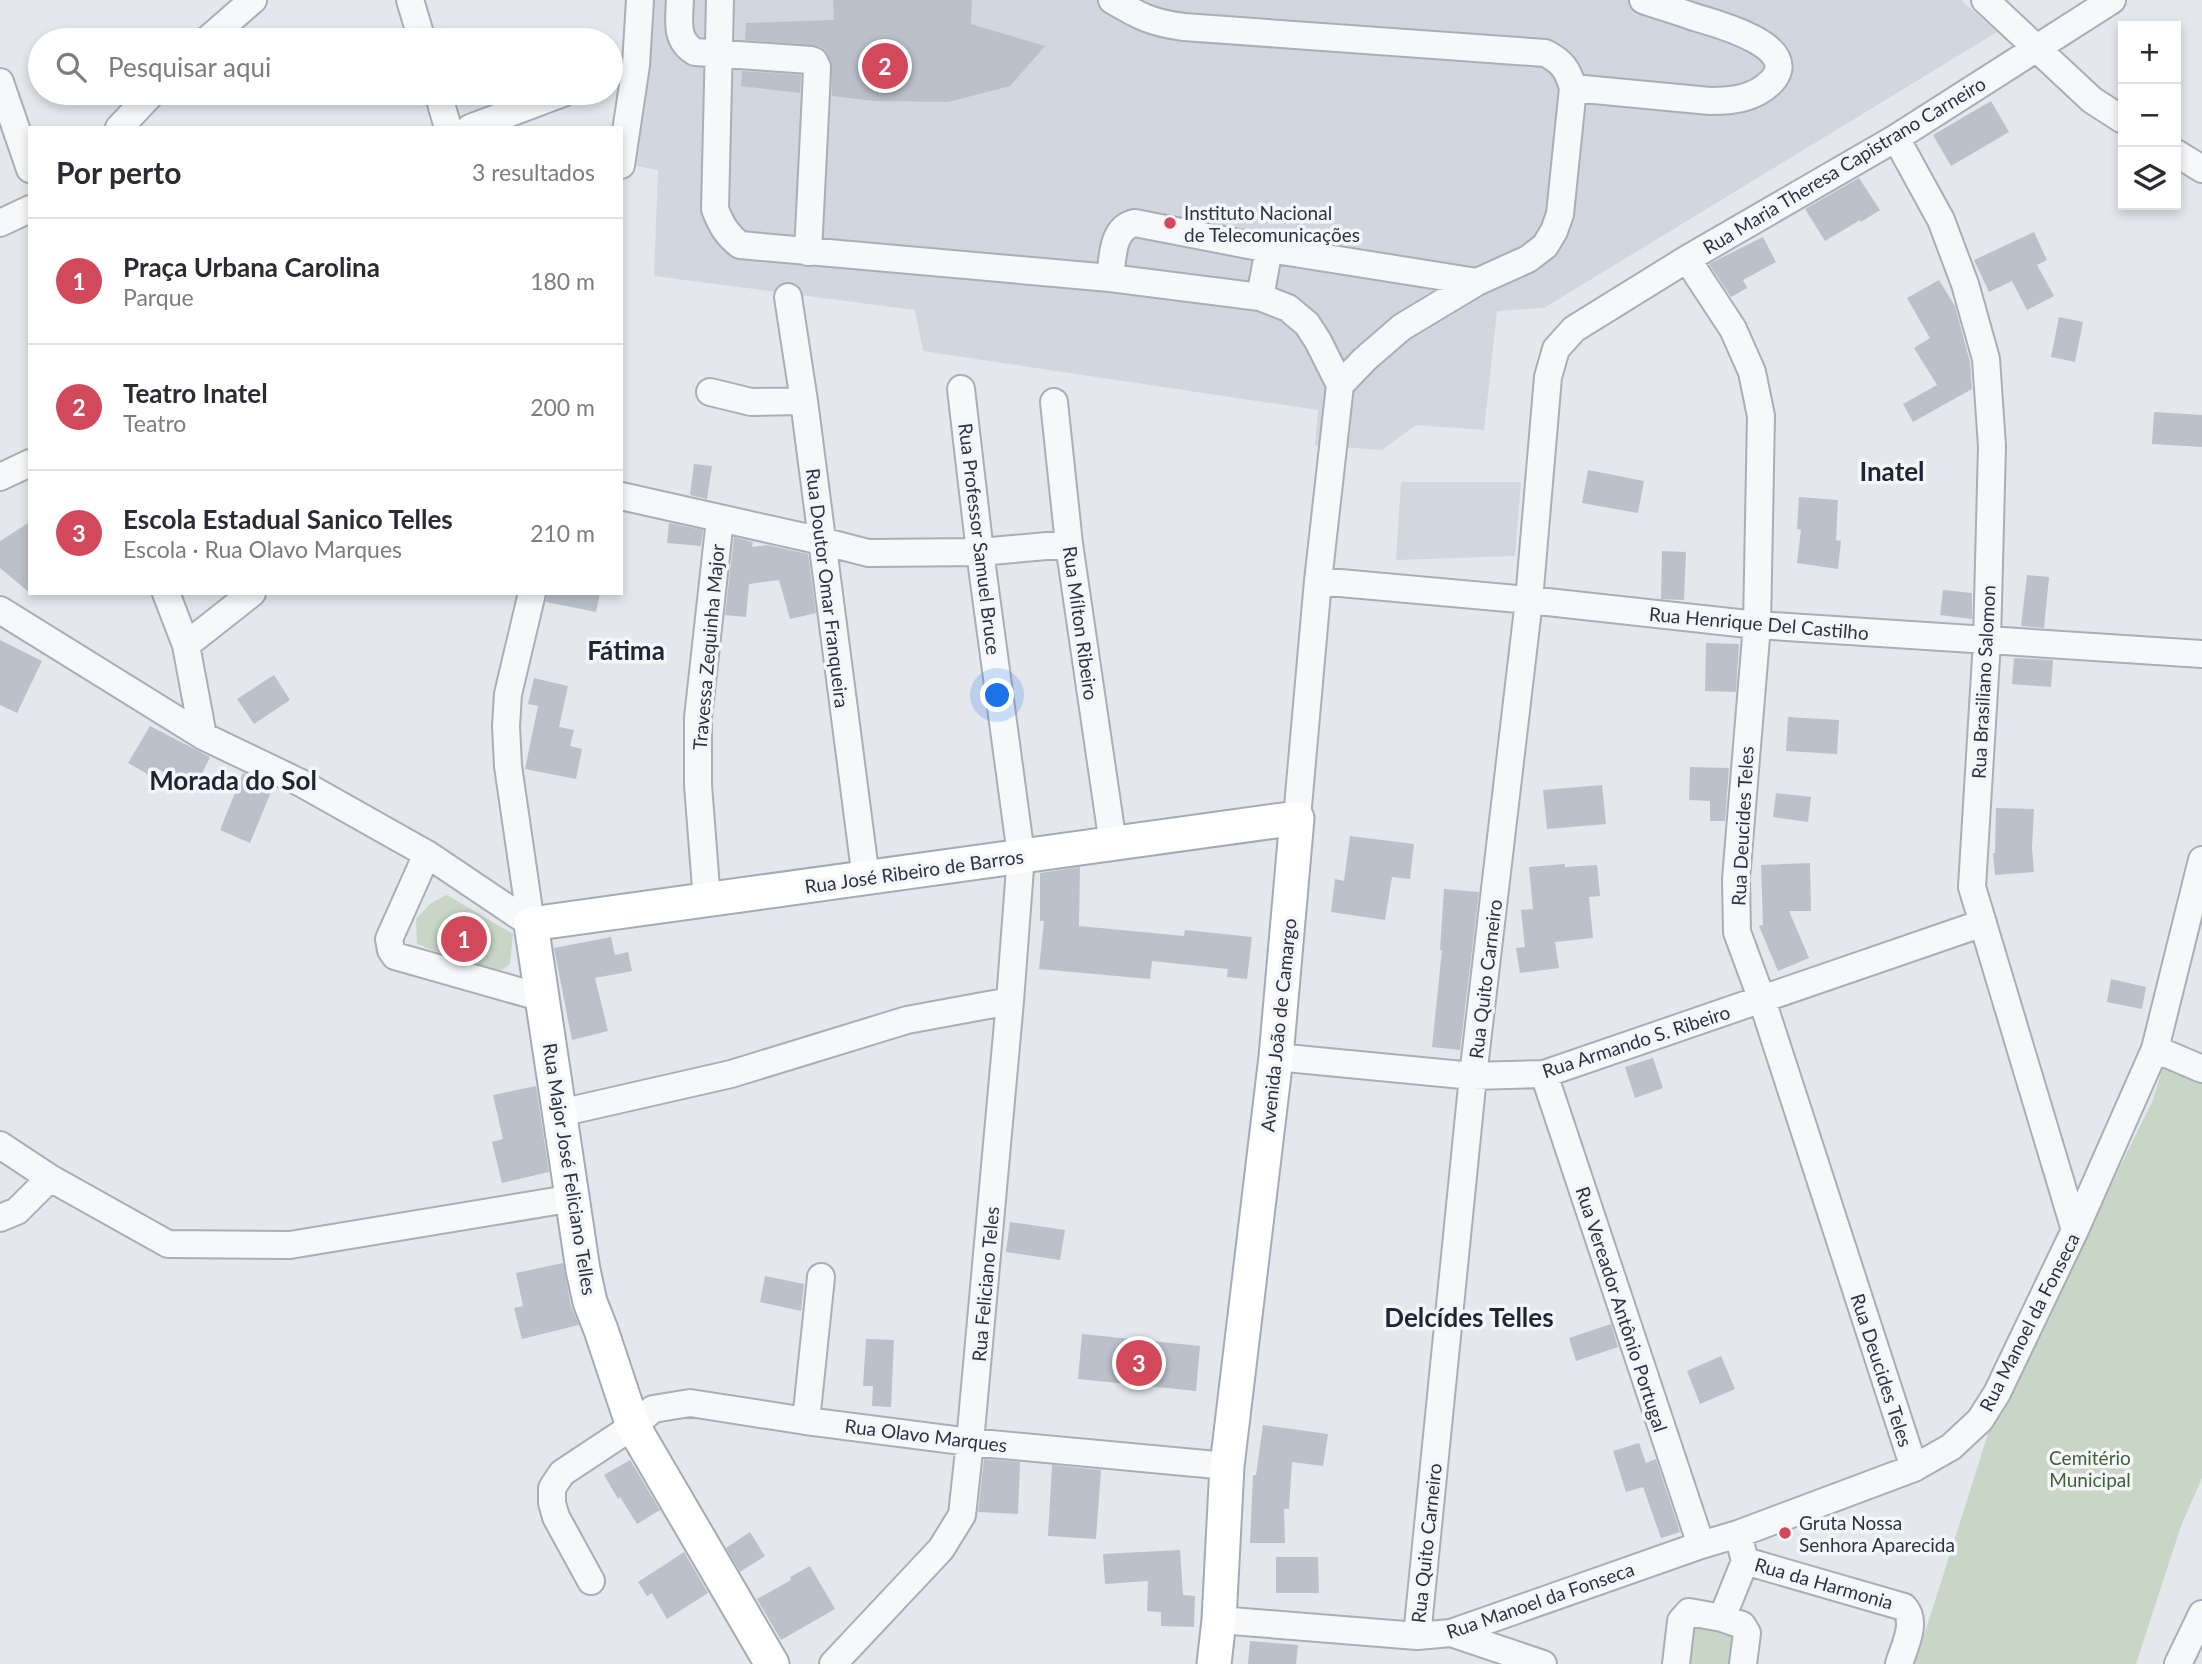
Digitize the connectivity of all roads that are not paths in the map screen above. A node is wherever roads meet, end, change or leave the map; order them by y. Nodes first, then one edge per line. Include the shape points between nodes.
1 (253, 0) edge
2 (410, 0) edge
3 (640, 0) edge
4 (680, 0) edge
5 (720, 0) edge
6 (1112, 0) edge
7 (1643, 0) edge
8 (1984, 0) edge
9 (2112, 0) edge
10 (221, 28) edge
11 (418, 28) edge
12 (2035, 49) junction
13 (719, 54) junction
14 (636, 65) junction
15 (623, 70) edge
16 (0, 82) edge
17 (1573, 88) junction
18 (141, 105) edge
19 (442, 105) edge
20 (531, 105) edge
21 (2118, 117) edge
22 (122, 126) edge
23 (448, 126) edge
24 (475, 126) edge
25 (1896, 138) junction
26 (623, 152) edge
27 (2181, 156) edge
28 (28, 163) edge
29 (2202, 169) edge
30 (28, 210) edge
31 (0, 223) edge
32 (1269, 249) junction
33 (808, 252) junction
34 (1687, 259) junction
35 (1110, 278) junction
36 (1477, 282) junction
37 (788, 297) dead end
38 (1260, 297) junction
39 (1574, 329) joint
40 (1340, 385) junction
41 (961, 389) dead end
42 (710, 392) dead end
43 (804, 401) junction
44 (1054, 402) dead end
45 (28, 464) edge
46 (0, 477) edge
47 (623, 496) edge
48 (720, 519) junction
49 (822, 541) junction
50 (1069, 544) junction
51 (980, 552) junction
52 (1318, 581) junction
53 (167, 595) edge
54 (249, 595) edge
55 (531, 595) edge
56 (1529, 600) junction
57 (0, 610) edge
58 (1757, 625) junction
59 (1987, 641) junction
60 (186, 645) junction
61 (2202, 654) edge
62 (203, 736) junction
63 (1297, 818) junction
64 (1113, 844) junction
65 (427, 854) junction
66 (1021, 855) junction
67 (2202, 860) edge
68 (866, 879) junction
69 (707, 901) junction
70 (1983, 923) junction
71 (531, 925) junction
72 (543, 998) junction
73 (1762, 1000) junction
74 (1010, 1001) junction
75 (2155, 1049) junction
76 (1276, 1057) junction
77 (2202, 1069) edge
78 (1544, 1073) junction
79 (1473, 1076) junction
80 (560, 1113) junction
81 (0, 1145) edge
82 (50, 1178) junction
83 (573, 1198) junction
84 (0, 1218) edge
85 (2075, 1230) junction
86 (821, 1277) dead end
87 (806, 1421) junction
88 (633, 1426) junction
89 (970, 1442) junction
90 (1227, 1466) junction
91 (1914, 1468) junction
92 (1738, 1534) junction
93 (1701, 1545) junction
94 (1745, 1561) junction
95 (591, 1581) dead end
96 (2202, 1614) edge
97 (1722, 1618) junction
98 (1219, 1620) junction
99 (1451, 1633) junction
100 (1417, 1636) junction
101 (772, 1664) edge
102 (833, 1664) edge
103 (1214, 1664) edge
104 (1543, 1664) edge
105 (1676, 1664) edge
106 (1743, 1664) edge
107 (1899, 1664) edge
108 (2178, 1664) edge

1 - 10 street
2 - 11 street
3 - 14 street
4 - 13 street via 678,29 685,45 695,52
5 - 13 street
6 - 17 street via 1158,24 1545,53 1559,59
7 - 17 street via 1754,38 1773,53 1776,77 1764,89 1731,101
8 - 12 street
9 - 12 street, Rua Maria Theresa Capistrano Carneiro
12 - 21 street
12 - 25 street, Rua Maria Theresa Capistrano Carneiro
13 - 33 street via 715,209 721,224 740,245
13 - 33 street via 811,60 817,67
14 - 15 street
14 - 26 street
16 - 28 street
17 - 36 street via 1560,214 1554,231 1545,246 1528,259
18 - 22 street
19 - 23 street
20 - 24 street
25 - 34 street, Rua Maria Theresa Capistrano Carneiro
25 - 59 street, Rua Brasiliano Salomon via 1941,220 1986,359 1992,446
27 - 29 street
30 - 31 street
32 - 35 street via 1135,223 1120,231
32 - 36 street
32 - 38 street
33 - 35 street
34 - 39 street, Rua Maria Theresa Capistrano Carneiro
34 - 58 street, Rua Deucides Teles via 1732,329 1752,372 1761,416
35 - 38 street
36 - 40 street via 1402,327
37 - 43 street, Rua Doutor Omar Franqueira
38 - 40 street via 1288,308 1307,324
39 - 56 street, Rua Quito Carneiro via 1556,349 1548,377
40 - 52 street, Avenida João de Camargo
41 - 51 street, Rua Professor Samuel Bruce
42 - 43 street via 765,403
43 - 49 street, Rua Doutor Omar Franqueira
44 - 50 street, Rua Mílton Ribeiro
45 - 46 street
47 - 48 street
48 - 49 street
48 - 69 street, Travessa Zequinha Major via 698,718
49 - 51 street via 868,553
49 - 68 street, Rua Doutor Omar Franqueira
50 - 51 street
50 - 64 street, Rua Mílton Ribeiro
51 - 66 street, Rua Professor Samuel Bruce
52 - 56 street, Rua Henrique Del Castilho
52 - 63 street, Avenida João de Camargo
53 - 60 street
54 - 60 street
55 - 71 street via 508,694 506,726
56 - 58 street, Rua Henrique Del Castilho
56 - 79 street, Rua Quito Carneiro
57 - 62 street
58 - 59 street, Rua Henrique Del Castilho
58 - 73 street, Rua Deucides Teles via 1736,878 1737,932
59 - 61 street, Rua Henrique Del Castilho
59 - 70 street, Rua Brasiliano Salomon via 1972,887
60 - 62 street
62 - 65 street via 301,783
63 - 64 main road, Rua José Ribeiro de Barros
63 - 76 main road, Avenida João de Camargo
64 - 66 main road, Rua José Ribeiro de Barros
65 - 71 street
65 - 72 street via 389,939 391,950 396,956
66 - 68 main road, Rua José Ribeiro de Barros
66 - 74 street, Rua Feliciano Teles
67 - 75 street, Rua Manoel da Fonseca
68 - 69 main road, Rua José Ribeiro de Barros
69 - 71 main road, Rua José Ribeiro de Barros
70 - 73 street, Rua Armando S. Ribeiro
70 - 85 street, Rua Brasiliano Salomon
71 - 72 main road, Rua Major José Feliciano Telles
72 - 80 main road, Rua Major José Feliciano Telles
73 - 78 street, Rua Armando S. Ribeiro
73 - 91 street, Rua Deucides Teles
74 - 80 street via 907,1020 731,1074
74 - 89 street, Rua Feliciano Teles
75 - 77 street
75 - 85 street, Rua Manoel da Fonseca
76 - 79 street, Rua Armando S. Ribeiro
76 - 90 main road, Avenida João de Camargo
78 - 79 street, Rua Armando S. Ribeiro
78 - 93 street, Rua Vereador Antônio Portugal
79 - 100 street, Rua Quito Carneiro
80 - 83 main road, Rua Major José Feliciano Telles
81 - 82 street
82 - 83 street via 168,1244 290,1245
82 - 84 street via 17,1211
83 - 88 main road, Rua Major José Feliciano Telles via 590,1302
85 - 91 street, Rua Manoel da Fonseca via 1980,1420 1951,1447
86 - 87 street
87 - 88 street, Rua Olavo Marques via 690,1403 653,1409
87 - 89 street, Rua Olavo Marques
88 - 95 street, Rua Olavo Marques via 562,1473 552,1488 556,1517
88 - 101 main road, Rua Major José Feliciano Telles
89 - 90 street, Rua Olavo Marques
89 - 102 street, Rua Feliciano Teles via 962,1515 941,1549
90 - 98 main road, Avenida João de Camargo
91 - 92 street, Rua Manoel da Fonseca
92 - 93 street, Rua Manoel da Fonseca
92 - 94 street, Rua da Harmonia
93 - 99 street, Rua Manoel da Fonseca
94 - 97 street
94 - 107 street, Rua da Harmonia via 1897,1603 1911,1619
96 - 108 street
97 - 105 street via 1693,1612 1685,1615
97 - 106 street via 1745,1629
98 - 100 street, Rua Manoel da Fonseca
98 - 103 main road, Avenida João de Camargo
99 - 100 street, Rua Manoel da Fonseca
99 - 104 street

